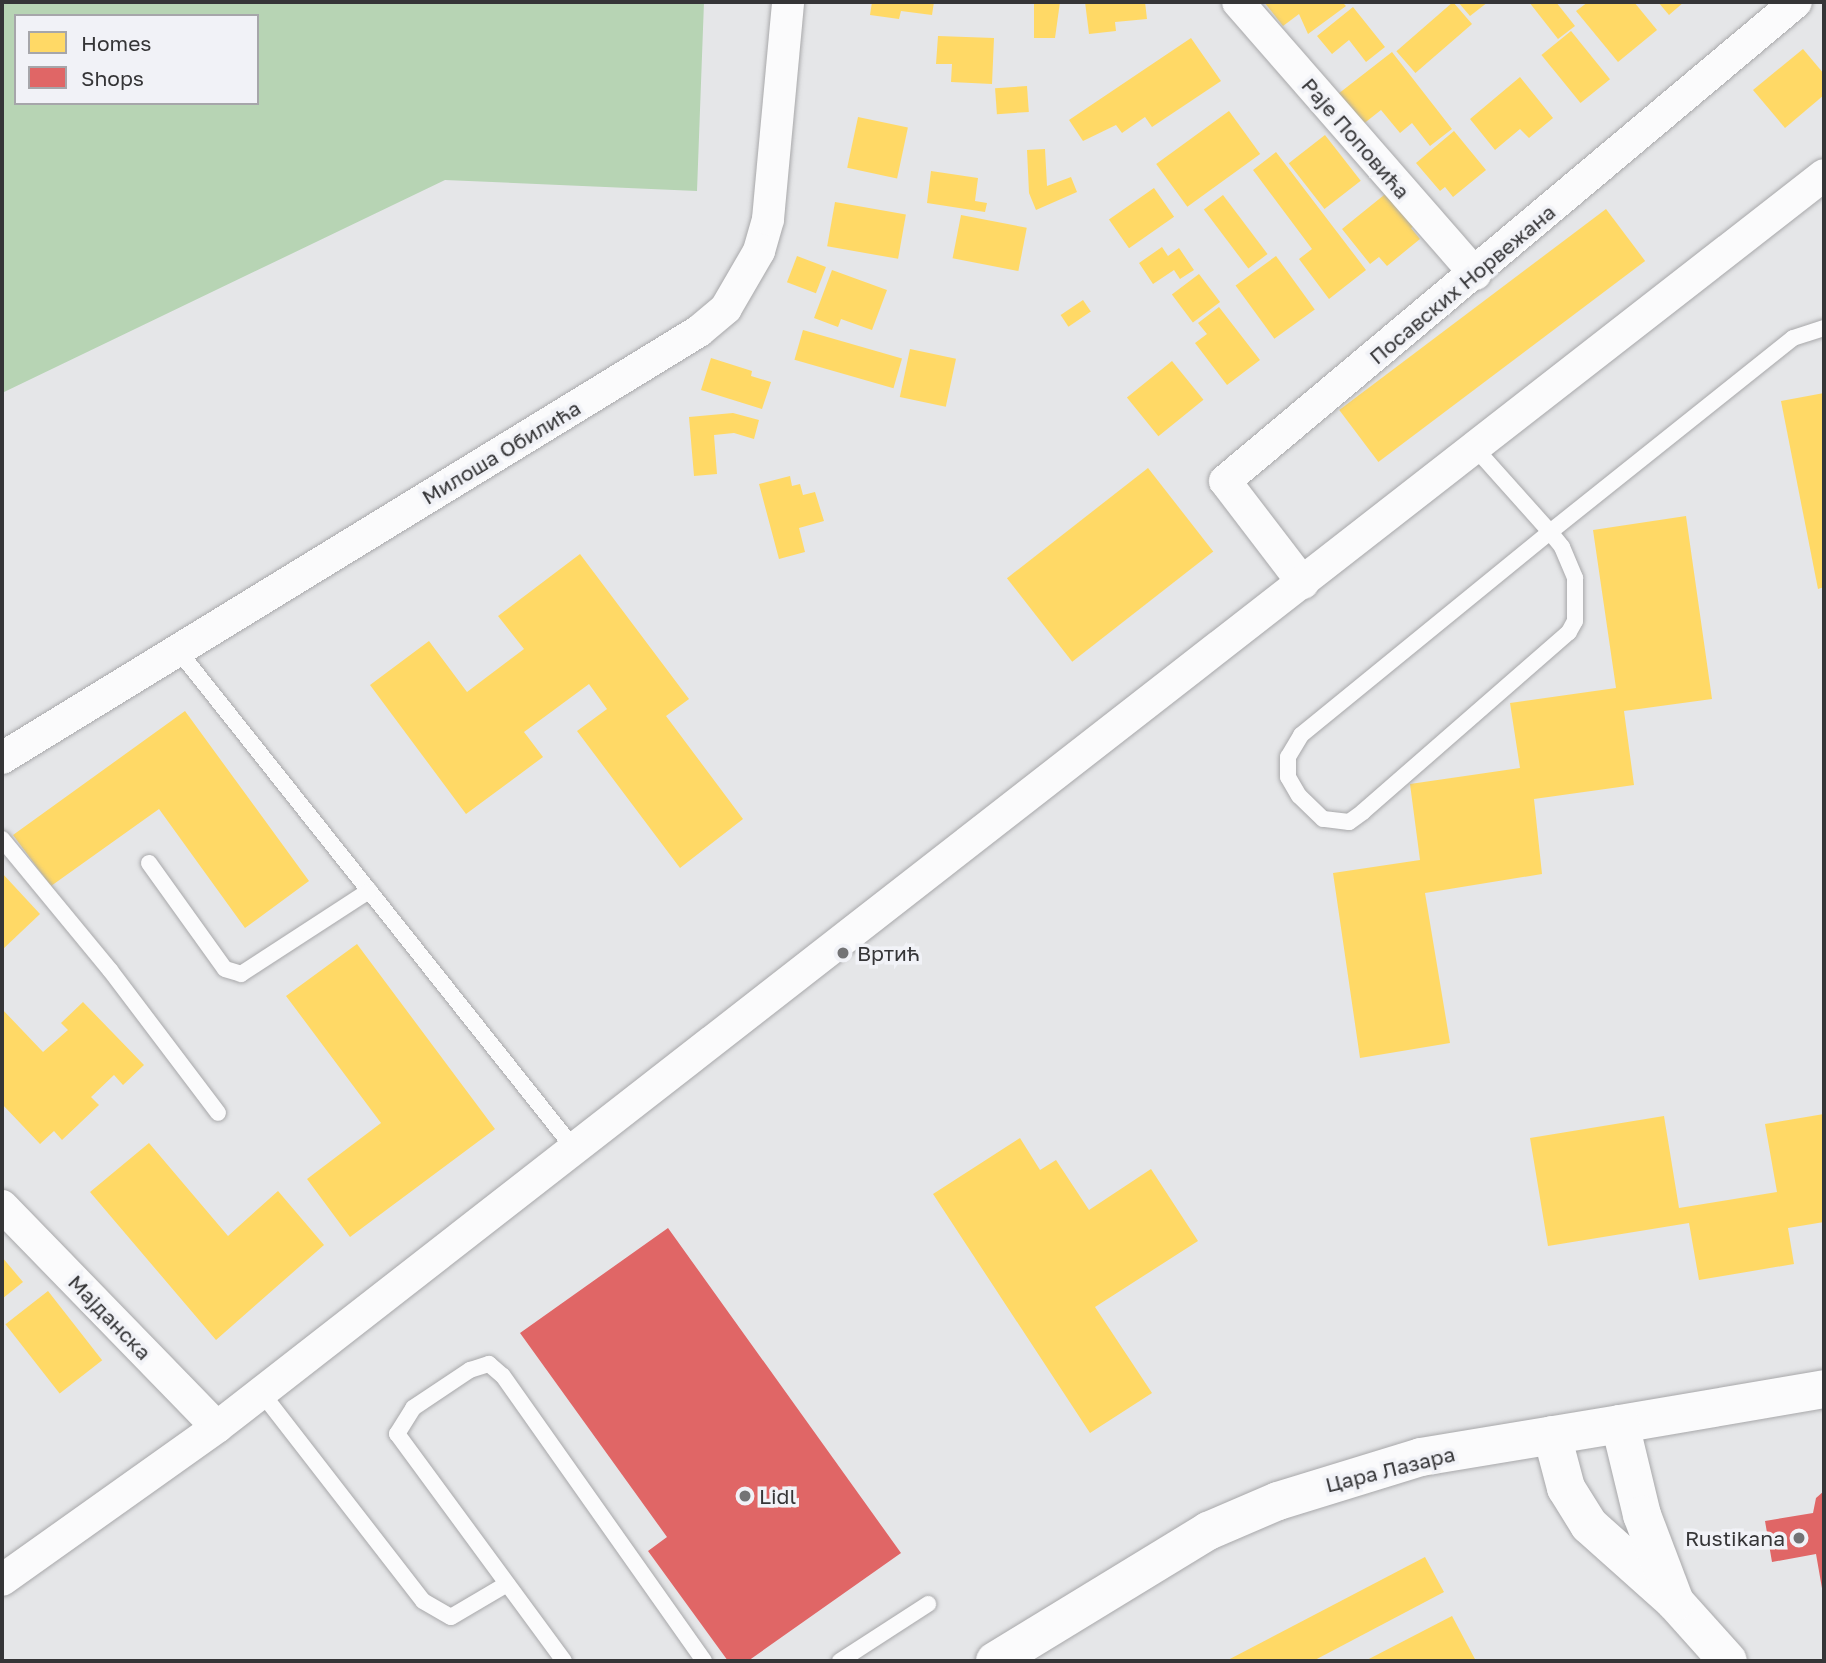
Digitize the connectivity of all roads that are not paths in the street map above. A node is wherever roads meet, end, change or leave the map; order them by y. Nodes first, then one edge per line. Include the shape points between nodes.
1 (788, 2) edge
2 (1238, 2) edge
3 (1796, 2) edge
4 (1824, 175) edge
5 (1475, 274) junction
6 (1824, 328) edge
7 (1475, 448) junction
8 (1550, 532) junction
9 (1303, 583) junction
10 (177, 649) junction
11 (2, 758) edge
12 (2, 839) edge
13 (149, 863) dead end
14 (369, 891) junction
15 (218, 1113) dead end
16 (572, 1146) junction
17 (2, 1206) edge
18 (1824, 1389) edge
19 (261, 1392) junction
20 (1619, 1424) junction
21 (217, 1427) junction
22 (1552, 1435) junction
23 (2, 1580) edge
24 (507, 1584) junction
25 (1675, 1602) junction
26 (928, 1604) dead end
27 (564, 1661) edge
28 (704, 1661) edge
29 (840, 1661) edge
30 (995, 1661) edge
31 (1728, 1661) edge

1 - 10 street, Милоша Обилића via 768,219 760,251 726,307 699,331
2 - 5 street, Раје Поповића
3 - 5 street, Посавских Норвежана
4 - 7 street
5 - 9 street, Посавских Норвежана via 1225,481
6 - 8 lane via 1793,338
7 - 8 lane
7 - 9 street
8 - 8 lane via 1575,578 1577,610 1570,632 1349,822 1335,823 1310,808 1289,777 1292,744
9 - 16 street
10 - 11 street, Милоша Обилића
10 - 14 lane
12 - 15 lane via 110,970
13 - 14 lane via 225,969 240,974
14 - 16 lane
16 - 19 street
17 - 21 street, Мајданска
18 - 20 main road, Цара Лазара
19 - 21 street
19 - 24 lane via 423,1601 451,1617
20 - 22 main road, Цара Лазара
20 - 25 main road via 1642,1515
21 - 23 street
22 - 25 main road via 1566,1488 1589,1525
22 - 30 main road, Цара Лазара via 1421,1457 1278,1501 1208,1531
24 - 27 lane
24 - 28 lane via 397,1434 413,1408 470,1370 489,1364 503,1377
25 - 31 main road
26 - 29 lane

